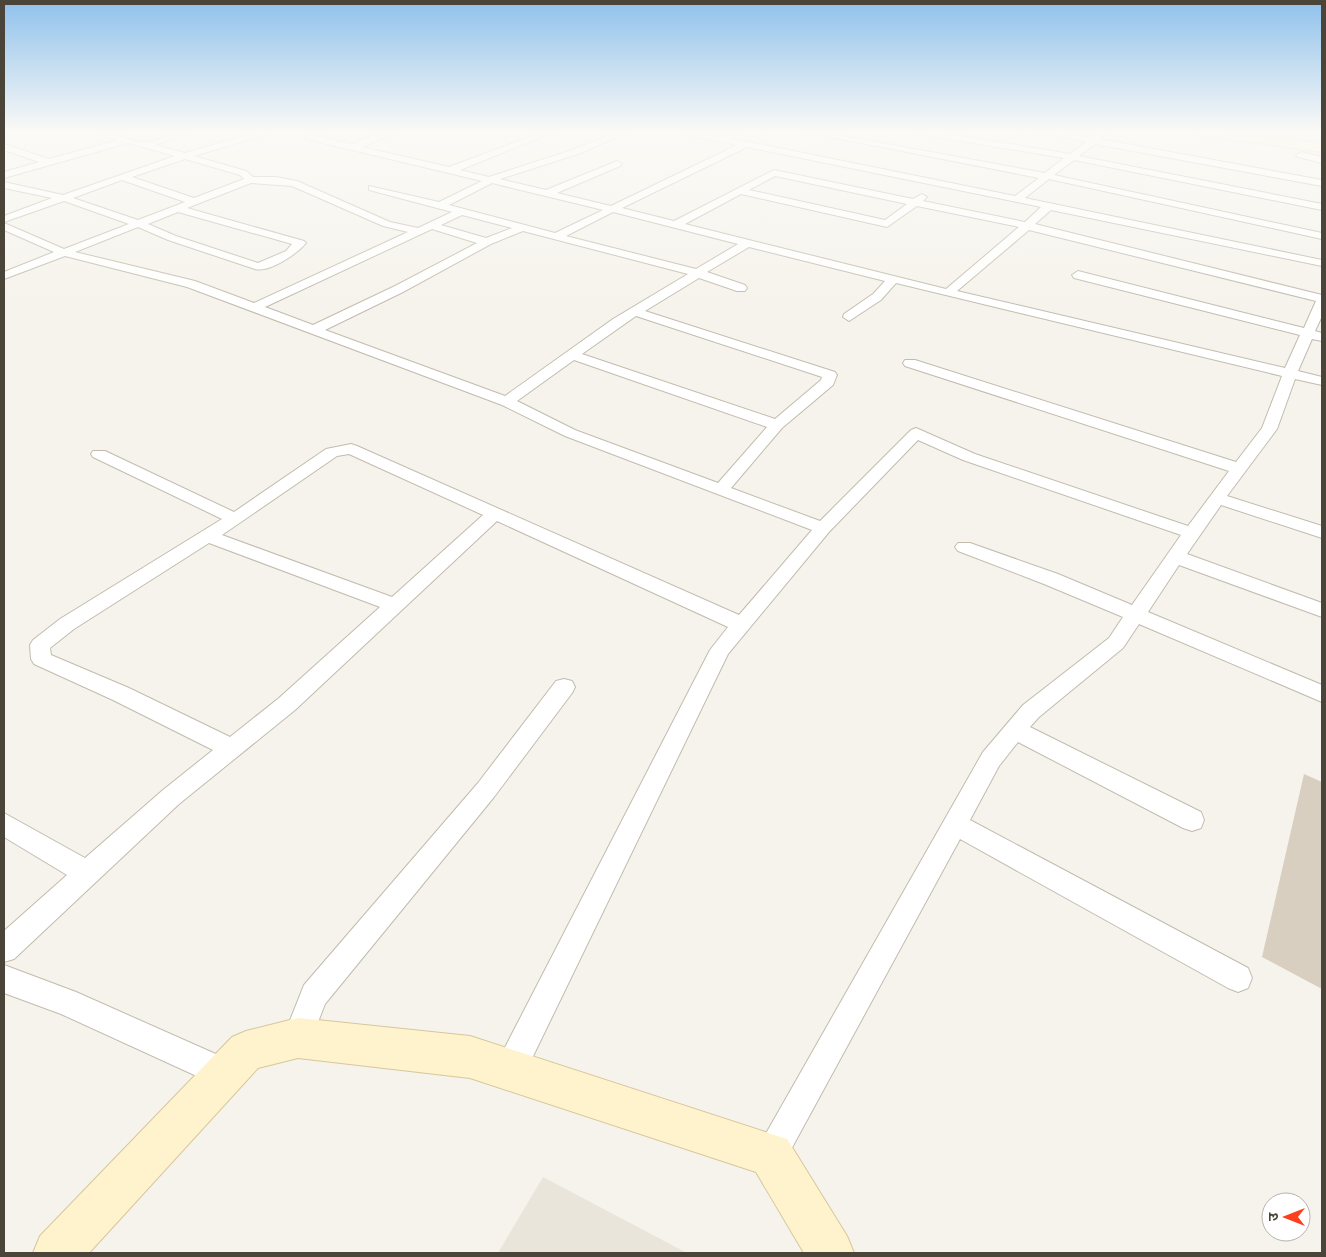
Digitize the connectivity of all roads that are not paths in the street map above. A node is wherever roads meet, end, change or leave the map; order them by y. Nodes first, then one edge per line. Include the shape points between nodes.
1 (26, 190) edge
2 (87, 190) edge
3 (159, 190) edge
4 (224, 190) edge
5 (309, 190) edge
6 (379, 190) edge
7 (474, 190) edge
8 (535, 190) edge
9 (556, 190) edge
10 (649, 190) edge
11 (856, 190) edge
12 (932, 190) edge
13 (972, 190) edge
14 (1029, 190) edge
15 (1109, 190) edge
16 (1235, 190) edge
17 (740, 191) joint
18 (548, 193) junction
19 (64, 198) junction
20 (1017, 199) junction
21 (193, 201) junction
22 (916, 202) junction
23 (441, 205) junction
24 (1049, 206) junction
25 (1322, 207) edge
26 (176, 208) junction
27 (610, 208) junction
28 (460, 212) junction
29 (4, 219) edge
30 (137, 223) junction
31 (432, 225) junction
32 (675, 225) junction
33 (4, 226) edge
34 (1028, 226) junction
35 (520, 228) junction
36 (418, 231) junction
37 (557, 236) junction
38 (1322, 236) edge
39 (487, 242) junction
40 (747, 243) junction
41 (65, 253) junction
42 (1322, 263) edge
43 (700, 274) junction
44 (1078, 275) dead end
45 (4, 276) edge
46 (893, 279) junction
47 (741, 288) dead end
48 (948, 293) junction
49 (1322, 300) edge
50 (254, 308) junction
51 (636, 312) junction
52 (849, 317) dead end
53 (314, 330) junction
54 (1315, 335) edge
55 (572, 355) junction
56 (910, 363) dead end
57 (1290, 373) junction
58 (1322, 381) edge
59 (508, 402) junction
60 (777, 425) junction
61 (99, 454) dead end
62 (1240, 469) junction
63 (720, 490) junction
64 (1217, 498) junction
65 (496, 514) junction
66 (234, 519) junction
67 (822, 528) junction
68 (1322, 532) edge
69 (1192, 533) junction
70 (207, 536) junction
71 (964, 547) dead end
72 (1176, 557) junction
73 (394, 605) junction
74 (1322, 610) edge
75 (1135, 616) junction
76 (742, 624) junction
77 (564, 687) dead end
78 (1322, 694) edge
79 (1015, 730) junction
80 (231, 748) junction
81 (1192, 820) dead end
82 (4, 824) edge
83 (955, 824) junction
84 (87, 873) junction
85 (4, 948) edge
86 (1238, 978) dead end
87 (4, 979) edge
88 (298, 1038) junction
89 (510, 1070) junction
90 (225, 1074) junction
91 (771, 1155) junction
92 (57, 1253) edge
93 (830, 1253) edge

1 - 19 street
2 - 19 street
3 - 21 street
4 - 21 street
5 - 36 street via 387,224
6 - 23 street
7 - 23 street
8 - 18 street
9 - 18 street
10 - 27 street
11 - 22 street
12 - 22 street
13 - 20 street
14 - 20 street
15 - 38 street
16 - 25 street
17 - 22 street via 887,224
17 - 32 street
18 - 27 street
19 - 29 street
19 - 30 street
20 - 24 street
21 - 26 street
22 - 34 street
23 - 28 street
24 - 34 street
24 - 42 street
26 - 30 street
26 - 30 street via 300,243 290,253 259,267
27 - 32 street
27 - 37 street
28 - 31 street
28 - 35 street
30 - 41 street
31 - 36 street
31 - 39 street
32 - 40 street
33 - 41 street
34 - 48 street
34 - 49 street
35 - 37 street
35 - 39 street
36 - 50 street
37 - 43 street
39 - 53 street via 399,290
40 - 43 street
40 - 46 street
41 - 45 street
41 - 50 street via 191,284
43 - 47 street
43 - 51 street
44 - 54 street
46 - 48 street
46 - 52 street via 877,297
48 - 57 street
49 - 54 street
50 - 53 street
51 - 55 street
51 - 60 street via 830,375 828,382
53 - 59 street
54 - 57 street
55 - 59 street
55 - 60 street
56 - 62 street
57 - 58 street
57 - 62 street via 1269,429
59 - 63 street via 570,433
60 - 63 street
61 - 66 street
62 - 64 street
63 - 67 street
64 - 68 street
64 - 69 street
65 - 66 street via 351,449 332,452
65 - 73 street
65 - 76 street
66 - 70 street
67 - 69 street via 916,433 969,457
67 - 76 street
69 - 72 street
70 - 73 street
70 - 80 street via 67,624 40,645 41,659
71 - 75 street via 1051,578
72 - 74 street
72 - 75 street
73 - 80 street via 287,704
75 - 78 street
75 - 79 street via 1116,643 1031,711
76 - 89 street via 720,650
77 - 88 street via 486,790 314,995
79 - 81 street
79 - 83 street via 992,759
80 - 84 street via 171,796
82 - 84 street
83 - 86 street
83 - 91 street
84 - 85 street
87 - 90 street via 66,1002
88 - 89 street via 470,1057
88 - 90 street via 246,1051
89 - 91 street
90 - 92 street
91 - 93 street

